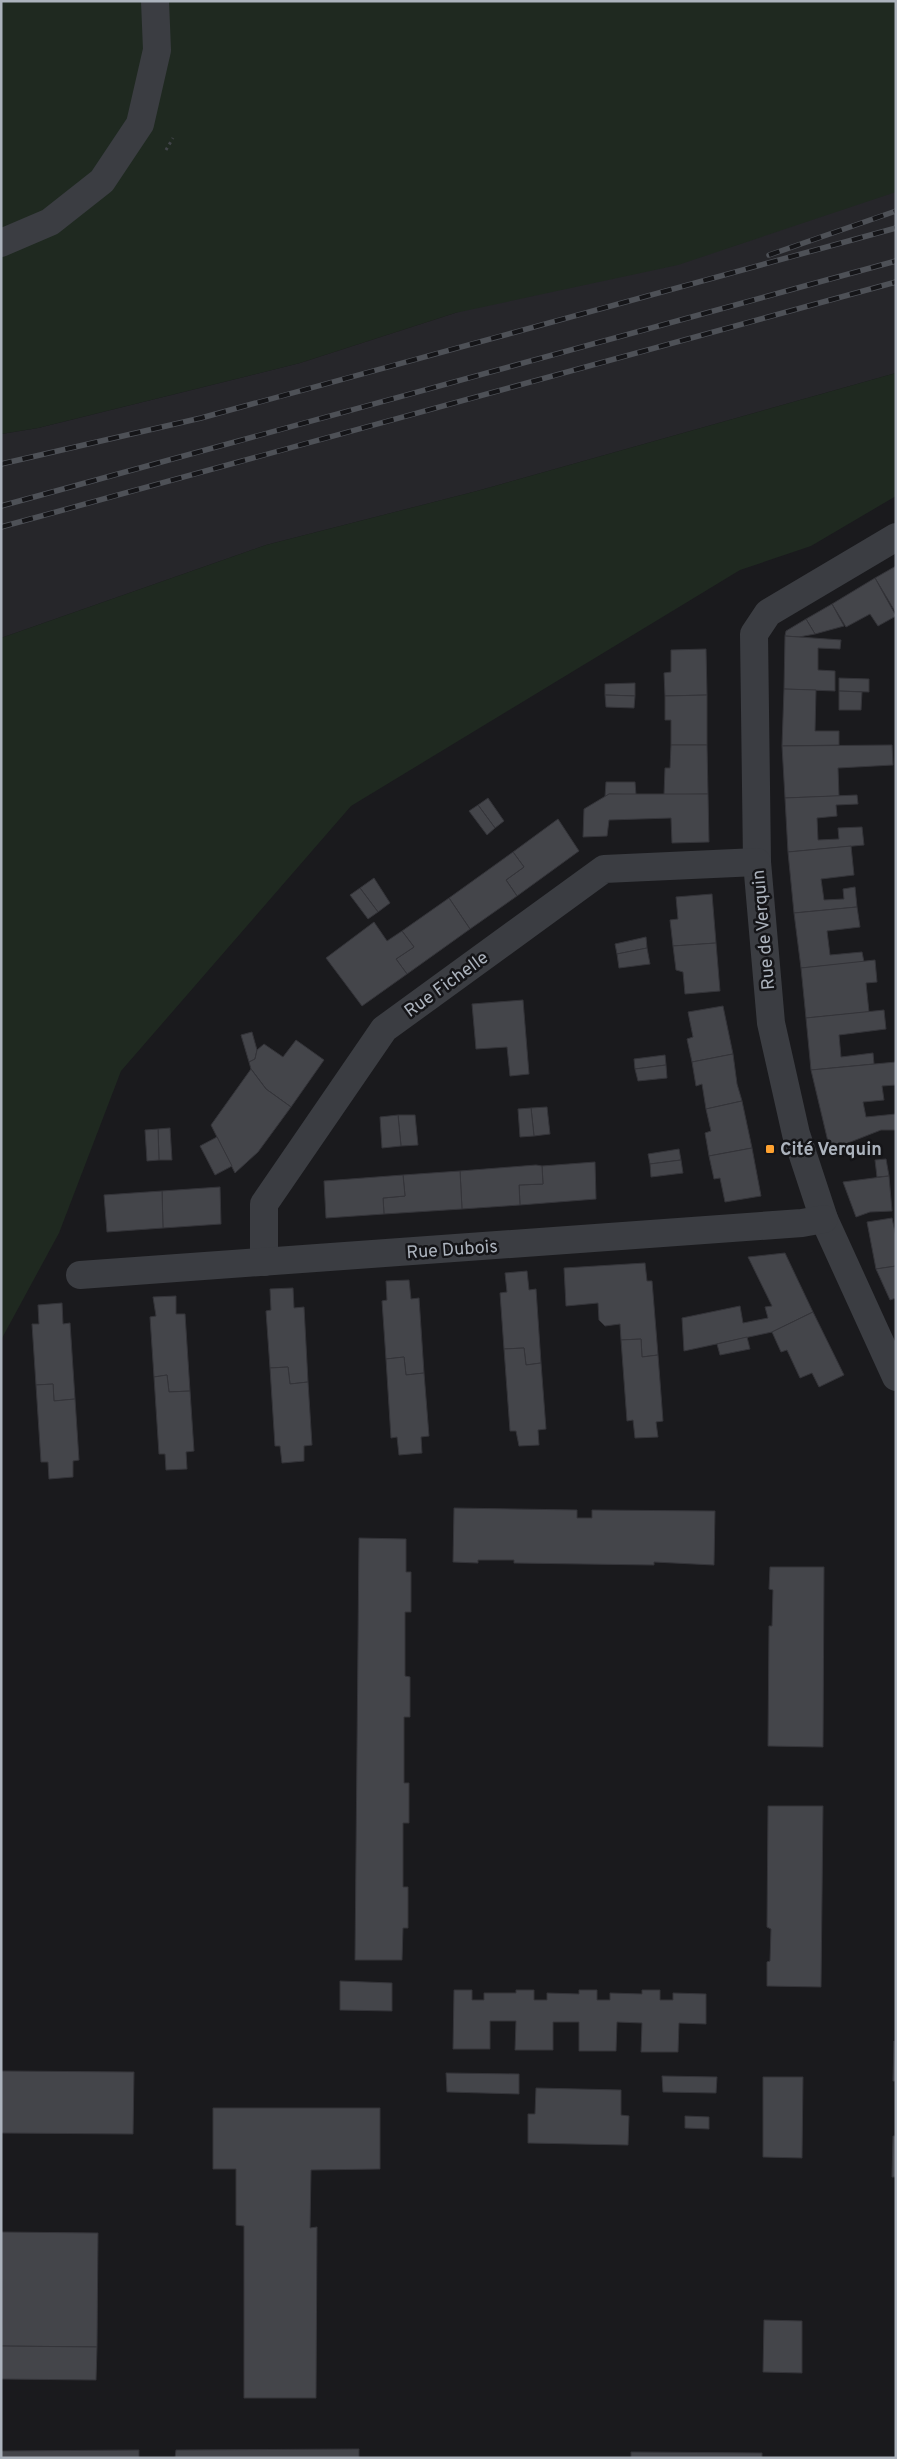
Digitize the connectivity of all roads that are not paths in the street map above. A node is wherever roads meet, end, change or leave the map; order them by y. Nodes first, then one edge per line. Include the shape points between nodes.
1 (155, 1) edge
2 (1, 243) edge
3 (896, 537) edge
4 (757, 862) junction
5 (824, 1220) junction
6 (264, 1262) junction
7 (80, 1275) dead end
8 (896, 1377) edge

1 - 2 street via 157,50 140,124 102,181 50,222
3 - 4 street, Rue de Verquin via 768,614 754,634
4 - 5 street, Rue de Verquin via 772,1023 796,1134
4 - 6 street, Rue Fichelle via 604,869 384,1029 264,1204
5 - 6 street, Rue Dubois
5 - 8 street, Rue de Verquin
6 - 7 street, Rue Dubois

